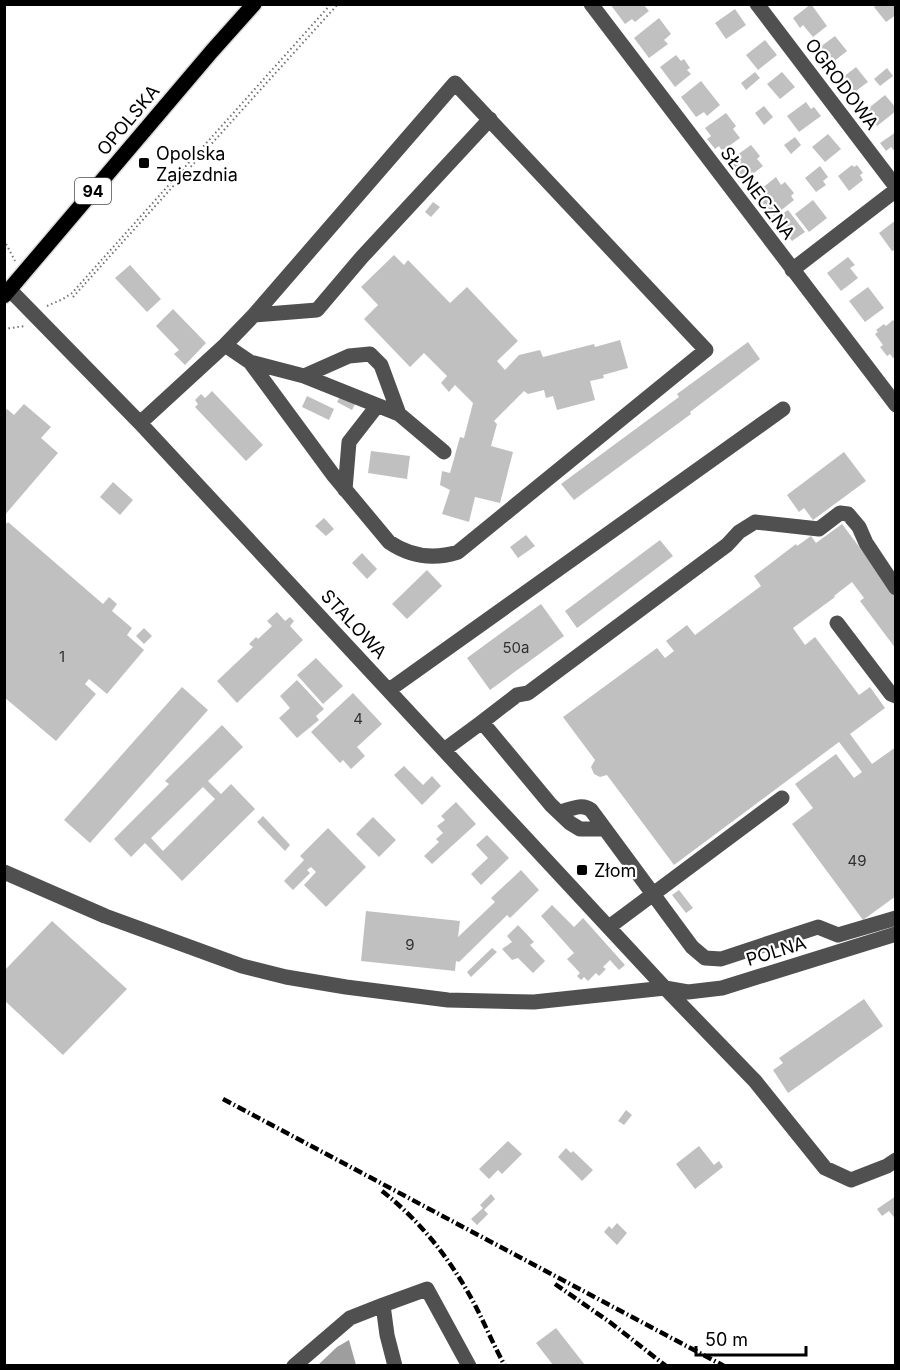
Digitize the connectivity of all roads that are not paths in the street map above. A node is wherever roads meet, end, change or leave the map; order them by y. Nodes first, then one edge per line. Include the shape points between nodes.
1 (254, 4) edge
2 (591, 4) edge
3 (757, 4) edge
4 (490, 119) junction
5 (896, 189) edge
6 (792, 270) junction
7 (7, 293) edge
8 (254, 315) junction
9 (225, 345) junction
10 (250, 362) junction
11 (304, 376) junction
12 (896, 405) edge
13 (377, 406) junction
14 (783, 409) dead end
15 (399, 414) junction
16 (140, 423) junction
17 (444, 452) dead end
18 (345, 490) junction
19 (896, 588) edge
20 (837, 623) dead end
21 (389, 690) junction
22 (896, 696) edge
23 (482, 722) junction
24 (444, 750) junction
25 (782, 798) dead end
26 (561, 812) junction
27 (604, 828) junction
28 (4, 872) edge
29 (654, 894) junction
30 (896, 918) edge
31 (609, 927) junction
32 (896, 934) edge
33 (665, 988) junction
34 (896, 1160) edge
35 (384, 1305) junction
36 (294, 1365) edge
37 (395, 1365) edge
38 (469, 1365) edge

1 - 7 main road, OPOLSKA / 94
2 - 6 street, SŁONECZNA
3 - 5 street, OGRODOWA
4 - 8 street via 317,310
4 - 8 street via 455,83
4 - 18 street via 706,350 458,552 430,558 401,550
5 - 6 street
6 - 12 street, SŁONECZNA
7 - 16 street, STALOWA
8 - 9 street
9 - 10 street
9 - 16 street
10 - 11 street
10 - 18 street
11 - 13 street
11 - 15 street via 349,356 370,354 381,364
13 - 15 street
13 - 18 street via 349,442
14 - 21 street
15 - 17 street
16 - 21 street, STALOWA
19 - 23 street via 848,514 840,513 819,529 755,522 528,693 517,695
20 - 22 street
21 - 24 street, STALOWA
23 - 24 street
23 - 26 street
24 - 31 street, STALOWA
25 - 29 street
26 - 27 street via 580,829
26 - 27 street via 586,806
27 - 29 street
28 - 33 street, POLNA via 192,949 286,977 406,995 500,1002 577,999
29 - 30 street via 692,947 705,958 721,958 818,927 838,935
29 - 31 street
31 - 33 street, STALOWA
32 - 33 street, POLNA via 722,988 688,992
33 - 34 street, STALOWA via 755,1081 825,1168 852,1180
35 - 36 street via 350,1318
35 - 37 street
35 - 38 street via 427,1289

